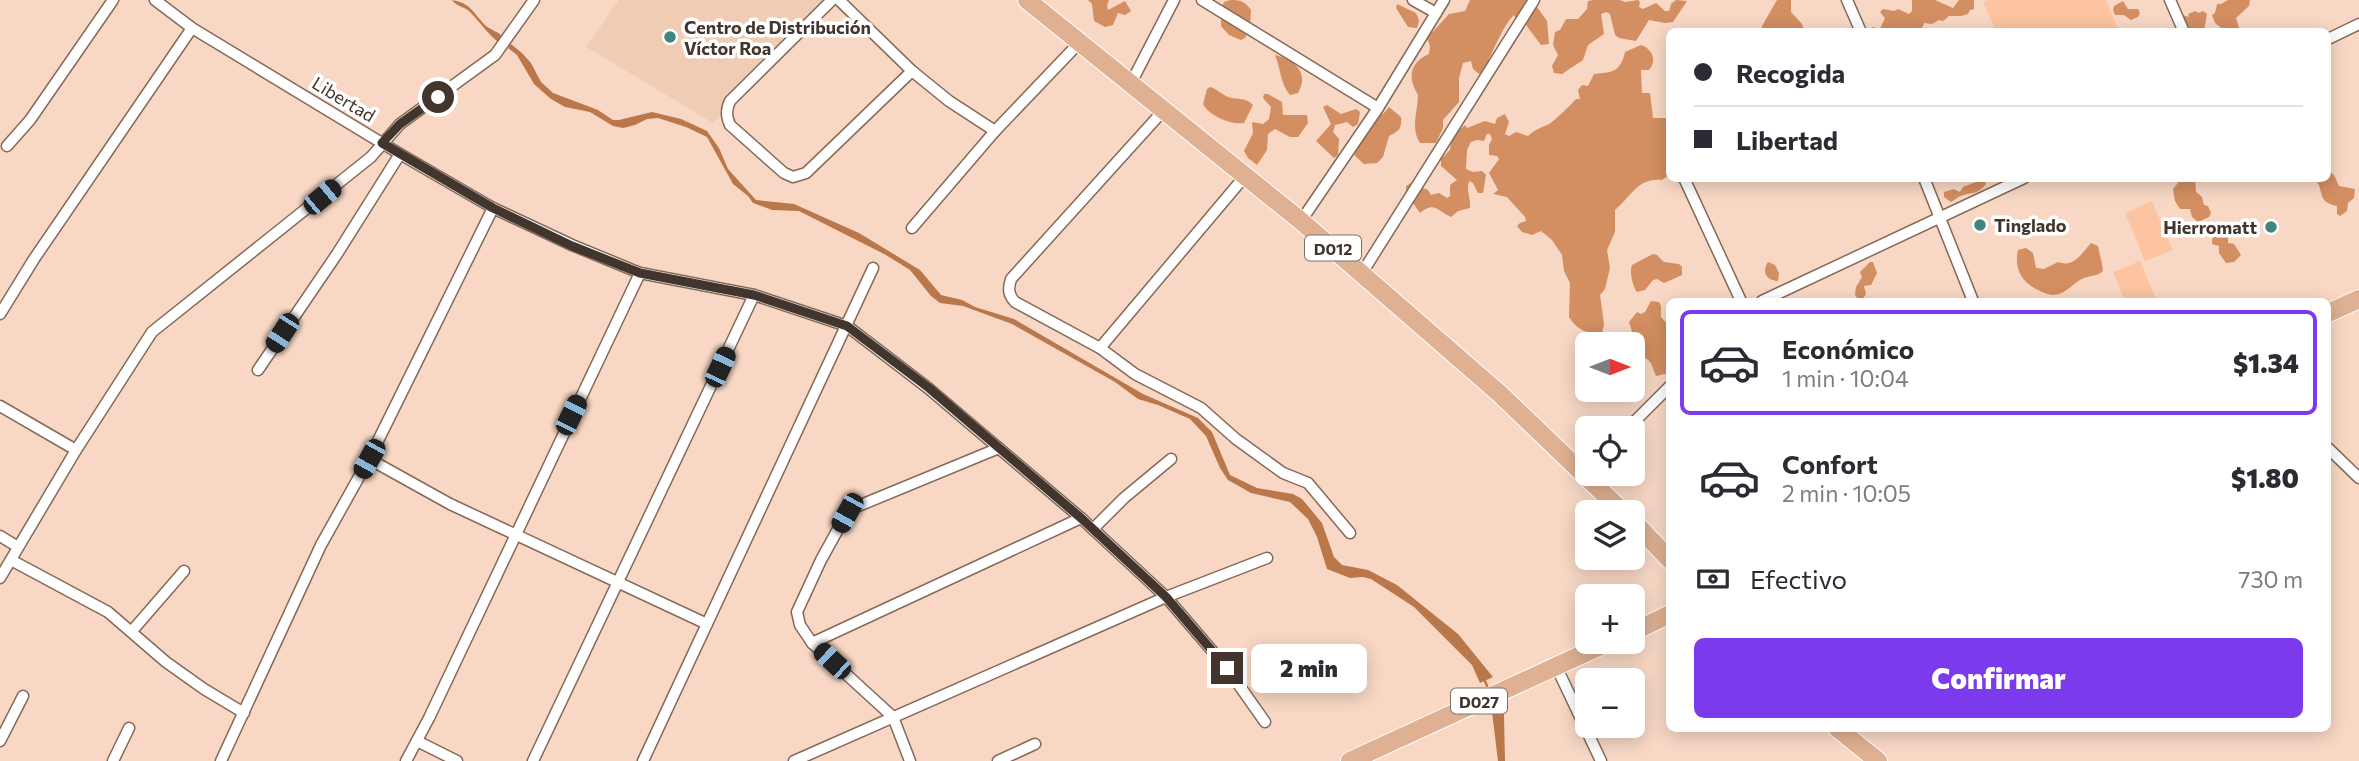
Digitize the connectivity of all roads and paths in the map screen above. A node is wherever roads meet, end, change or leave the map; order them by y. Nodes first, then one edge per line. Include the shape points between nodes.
1 (113, 0) edge
2 (155, 0) edge
3 (534, 0) edge
4 (832, 0) edge
5 (839, 0) edge
6 (1027, 0) edge
7 (1174, 0) edge
8 (1202, 0) edge
9 (1413, 0) edge
10 (1444, 0) edge
11 (1534, 0) edge
12 (1847, 0) edge
13 (2170, 0) edge
14 (1436, 13) junction
15 (2359, 24) edge
16 (192, 28) junction
17 (1859, 28) edge
18 (2181, 28) edge
19 (2331, 38) edge
20 (1079, 43) junction
21 (912, 71) junction
22 (1130, 85) junction
23 (1378, 108) junction
24 (1163, 111) junction
25 (995, 131) junction
26 (382, 143) junction
27 (7, 146) dead end
28 (400, 154) junction
29 (1244, 176) junction
30 (1686, 182) edge
31 (1926, 182) edge
32 (2016, 182) edge
33 (493, 208) junction
34 (1941, 217) junction
35 (1301, 221) junction
36 (912, 228) dead end
37 (873, 268) dead end
38 (640, 273) junction
39 (1362, 274) junction
40 (754, 295) junction
41 (1740, 298) edge
42 (1768, 298) edge
43 (1972, 298) edge
44 (2355, 305) edge
45 (2331, 312) edge
46 (0, 314) edge
47 (847, 326) junction
48 (1100, 348) junction
49 (258, 370) dead end
50 (1666, 390) edge
51 (0, 406) edge
52 (1640, 416) edge
53 (999, 448) junction
54 (76, 450) junction
55 (2331, 451) edge
56 (369, 459) junction
57 (1171, 459) dead end
58 (1575, 461) edge
59 (2359, 478) edge
60 (1600, 486) edge
61 (1613, 500) edge
62 (1081, 518) junction
63 (1093, 529) junction
64 (1350, 533) dead end
65 (514, 534) junction
66 (1645, 534) edge
67 (0, 536) edge
68 (19, 547) junction
69 (1666, 556) edge
70 (1267, 558) dead end
71 (11, 559) junction
72 (184, 571) dead end
73 (0, 578) edge
74 (619, 582) junction
75 (1166, 597) junction
76 (1666, 616) edge
77 (707, 624) junction
78 (1645, 626) edge
79 (132, 631) junction
80 (812, 642) junction
81 (1582, 654) edge
82 (1556, 666) junction
83 (23, 696) dead end
84 (244, 713) junction
85 (893, 717) junction
86 (1265, 722) dead end
87 (129, 728) dead end
88 (1842, 732) edge
89 (0, 741) edge
90 (417, 741) junction
91 (1035, 744) dead end
92 (113, 761) edge
93 (221, 761) edge
94 (406, 761) edge
95 (457, 761) edge
96 (533, 761) edge
97 (643, 761) edge
98 (794, 761) edge
99 (910, 761) edge
100 (998, 761) edge
101 (1350, 761) edge
102 (1601, 761) edge
103 (1878, 761) edge

1 - 27 street
2 - 16 street, Libertad
3 - 26 street via 495,55 400,124
4 - 21 street via 727,109 730,125 784,173 793,177 806,173
5 - 21 street
6 - 20 main road, D012
7 - 22 street
8 - 23 street
9 - 14 street
10 - 14 street
11 - 39 street
12 - 17 street
13 - 18 street
14 - 23 street
15 - 19 street
16 - 26 street, Libertad
16 - 46 street
20 - 22 main road, D012
20 - 25 street
21 - 25 street
22 - 24 main road, D012
23 - 35 street
24 - 29 main road, D012
24 - 48 street via 1011,279 1008,289 1015,302
25 - 36 street
26 - 28 street, Libertad
26 - 54 street via 371,157 152,332
28 - 33 street, Libertad
28 - 49 street
29 - 35 main road, D012
29 - 48 street
30 - 41 street
31 - 34 street
32 - 34 street
33 - 38 street, Libertad
33 - 56 street
34 - 42 street
34 - 43 street
35 - 39 main road, D012
37 - 47 street
38 - 40 street, Libertad
38 - 65 street
39 - 58 main road, D012
40 - 47 street, Libertad
40 - 74 street
44 - 45 main road
47 - 53 street, Libertad
47 - 77 street
48 - 64 street via 1135,374 1201,408 1283,473 1308,483
50 - 52 street
51 - 54 street
53 - 62 street, Libertad
53 - 80 street via 847,513 797,612
54 - 68 street
55 - 59 street
56 - 65 street
56 - 84 street via 321,545
57 - 63 street
60 - 61 main road, D012
62 - 63 street, Libertad
62 - 80 street
63 - 75 street, Libertad
65 - 74 street
65 - 90 street
66 - 69 main road
67 - 68 street
68 - 71 street
70 - 75 street
71 - 73 street
71 - 79 street via 99,607
72 - 79 street
74 - 77 street
74 - 96 street
75 - 85 street
75 - 86 street, Libertad via 1227,668
76 - 78 main road
77 - 97 street
79 - 84 street via 166,662
80 - 85 street
81 - 82 main road, D027
82 - 101 main road, D027
82 - 102 street
83 - 89 street
84 - 93 street
85 - 98 street
85 - 99 street
87 - 92 street
88 - 103 main road
90 - 94 street
90 - 95 street
91 - 100 street

